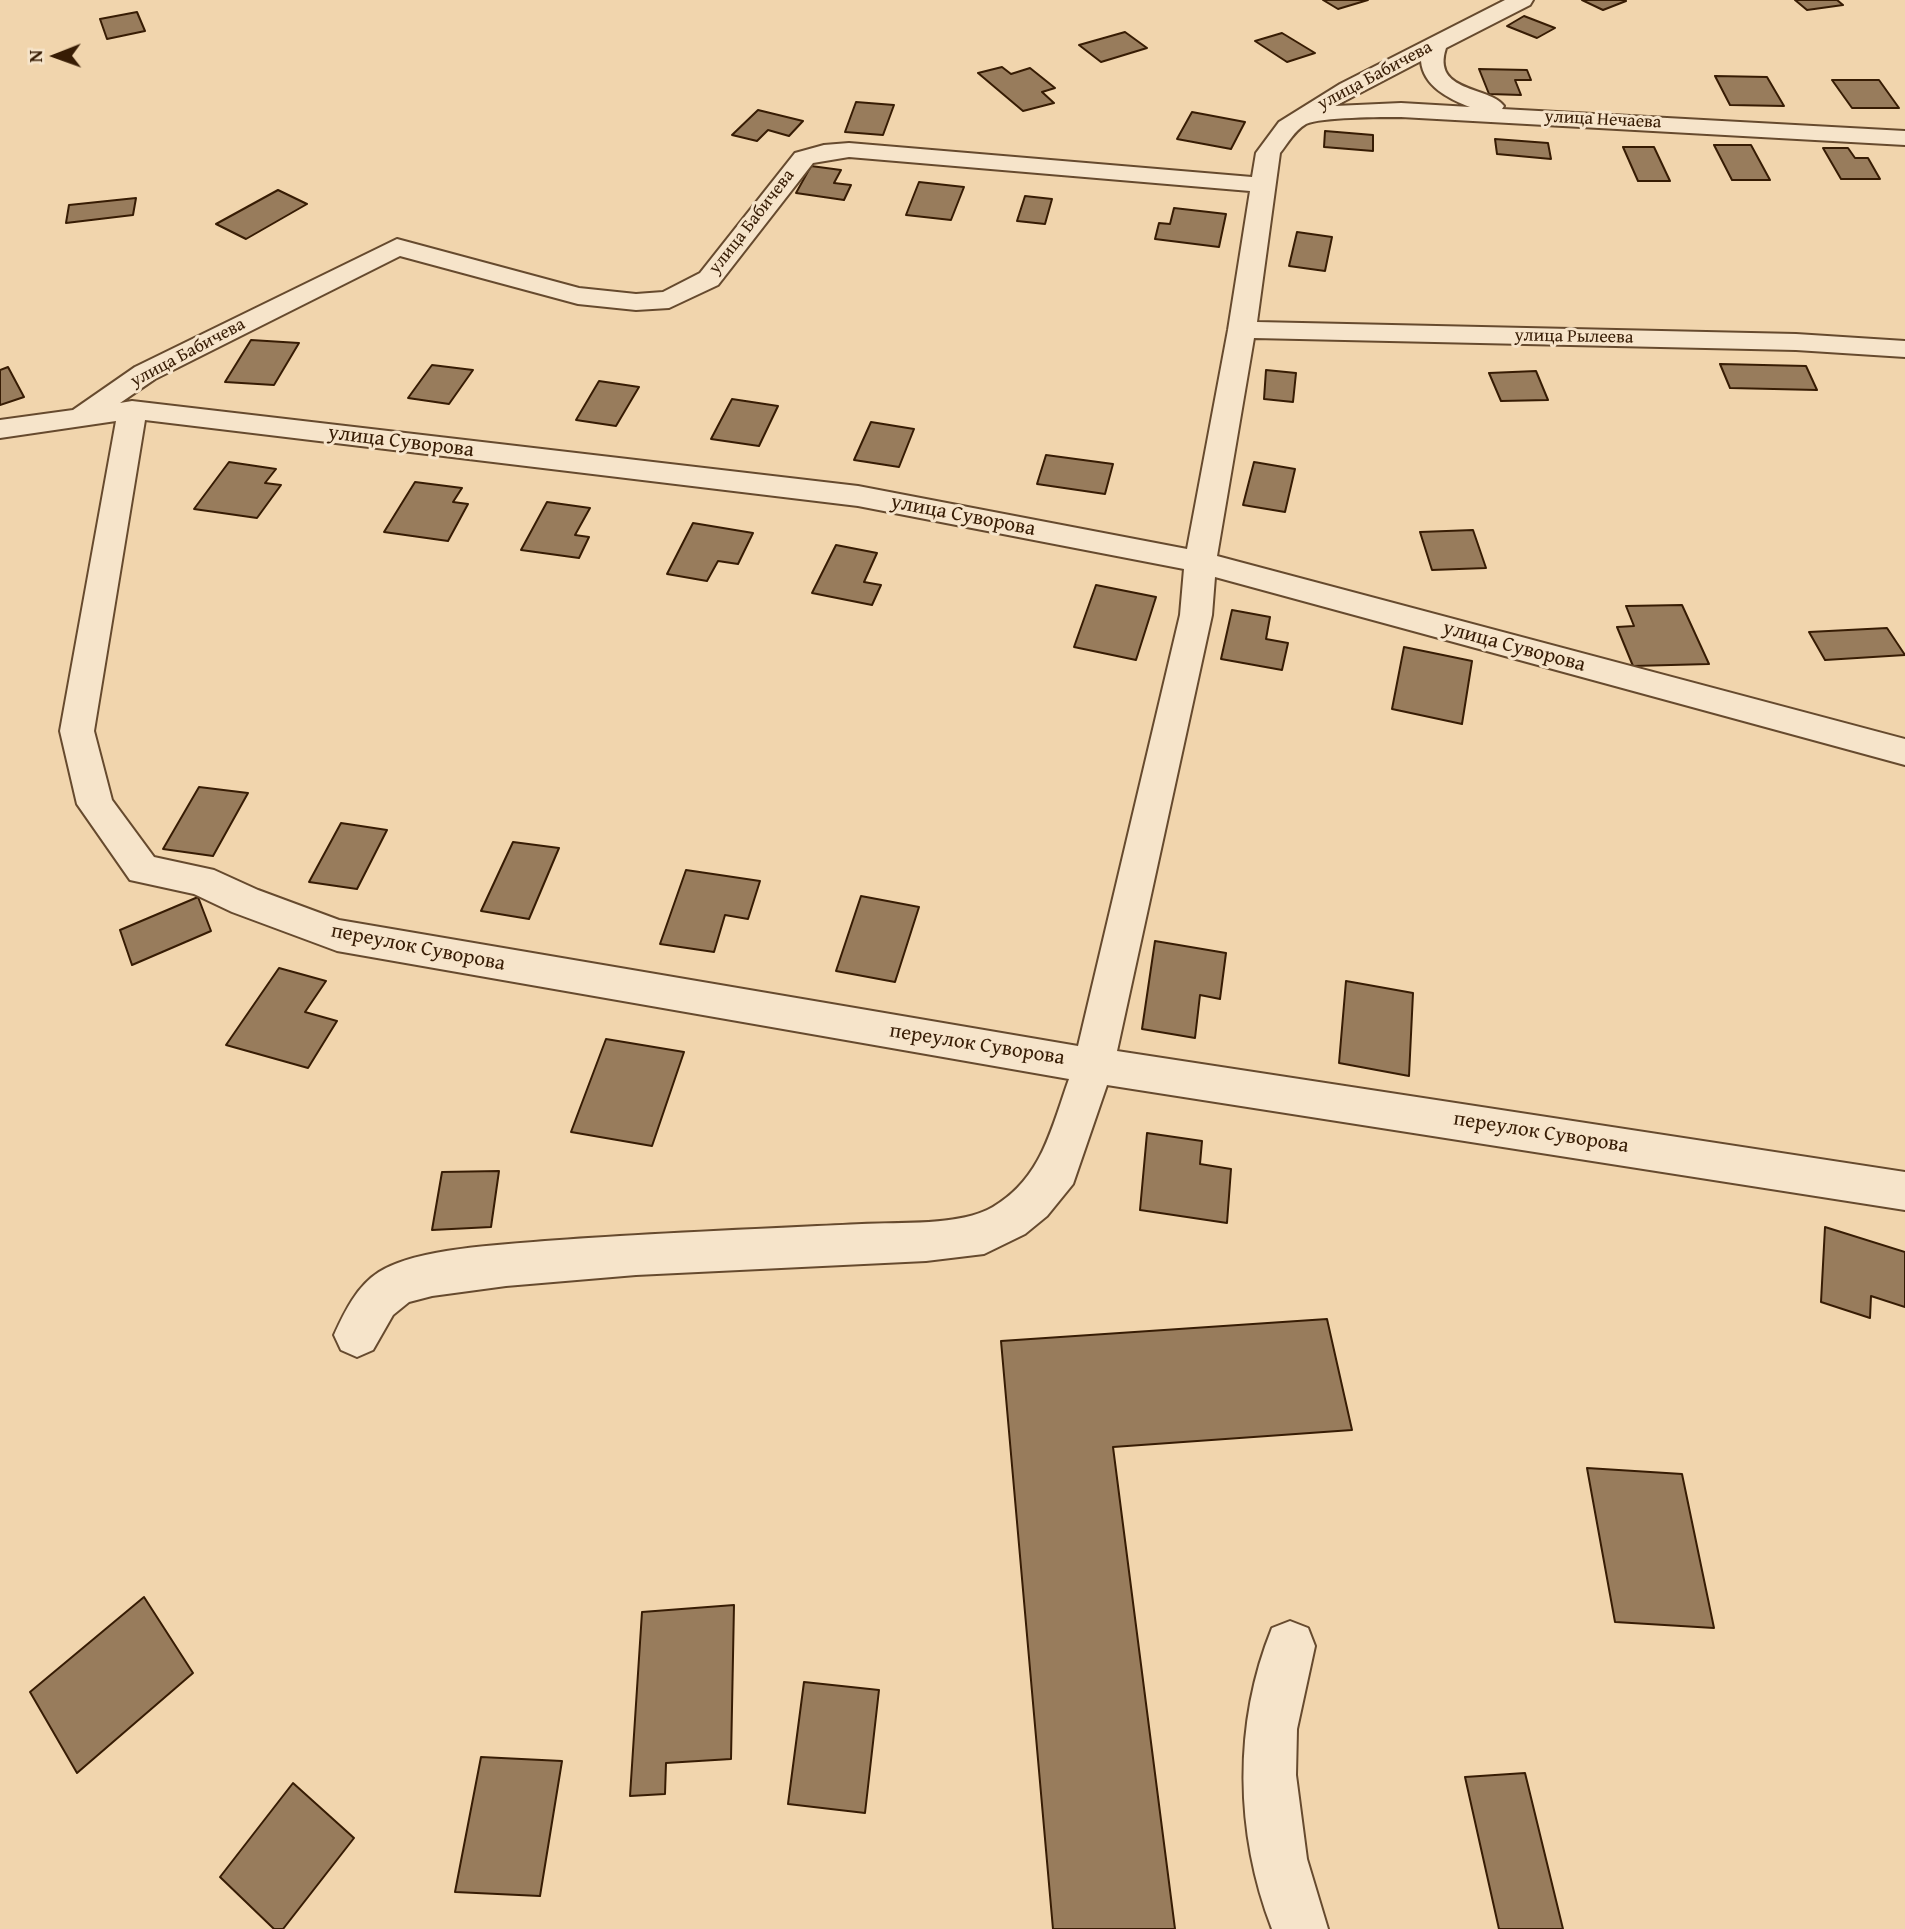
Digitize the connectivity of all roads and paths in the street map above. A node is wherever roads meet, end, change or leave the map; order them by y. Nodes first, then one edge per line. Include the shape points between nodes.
1 (1522, 0) edge
2 (1436, 44) junction
3 (1301, 117) junction
4 (1542, 117) junction
5 (1905, 138) edge
6 (1263, 185) junction
7 (1242, 330) junction
8 (1905, 349) edge
9 (132, 410) junction
10 (80, 416) junction
11 (0, 429) edge
12 (1200, 562) junction
13 (1905, 752) edge
14 (1094, 1065) junction
15 (1905, 1191) edge
16 (357, 1335) dead end
17 (1290, 1646) dead end
18 (1300, 1929) edge

1 - 2 street, улица Бабичева
2 - 3 street, улица Бабичева
2 - 4 street via 1430,62 1451,89 1482,104
3 - 4 street, улица Нечаева via 1388,110
3 - 6 street, улица Бабичева via 1287,127 1268,153
4 - 5 street, улица Нечаева
6 - 7 street, улица Бабичева
6 - 10 street, улица Бабичева via 849,150 824,152 804,158 789,174 709,279 669,300 578,296 397,247 145,373
7 - 8 street, улица Рылеева via 1796,342
7 - 12 street, улица Бабичева
9 - 10 street, улица Суворова
9 - 12 street, улица Суворова via 858,496
9 - 14 street, переулок Суворова via 77,731 95,804 143,870 201,880 338,935
10 - 11 street, улица Суворова
12 - 13 street, улица Суворова
12 - 14 street, улица Бабичева via 1196,615
14 - 15 street, переулок Суворова
14 - 16 street, переулок Суворова via 1058,1170 1032,1202 984,1234 636,1255 432,1275 397,1285 377,1300
17 - 18 street via 1270,1732 1271,1798 1279,1858

